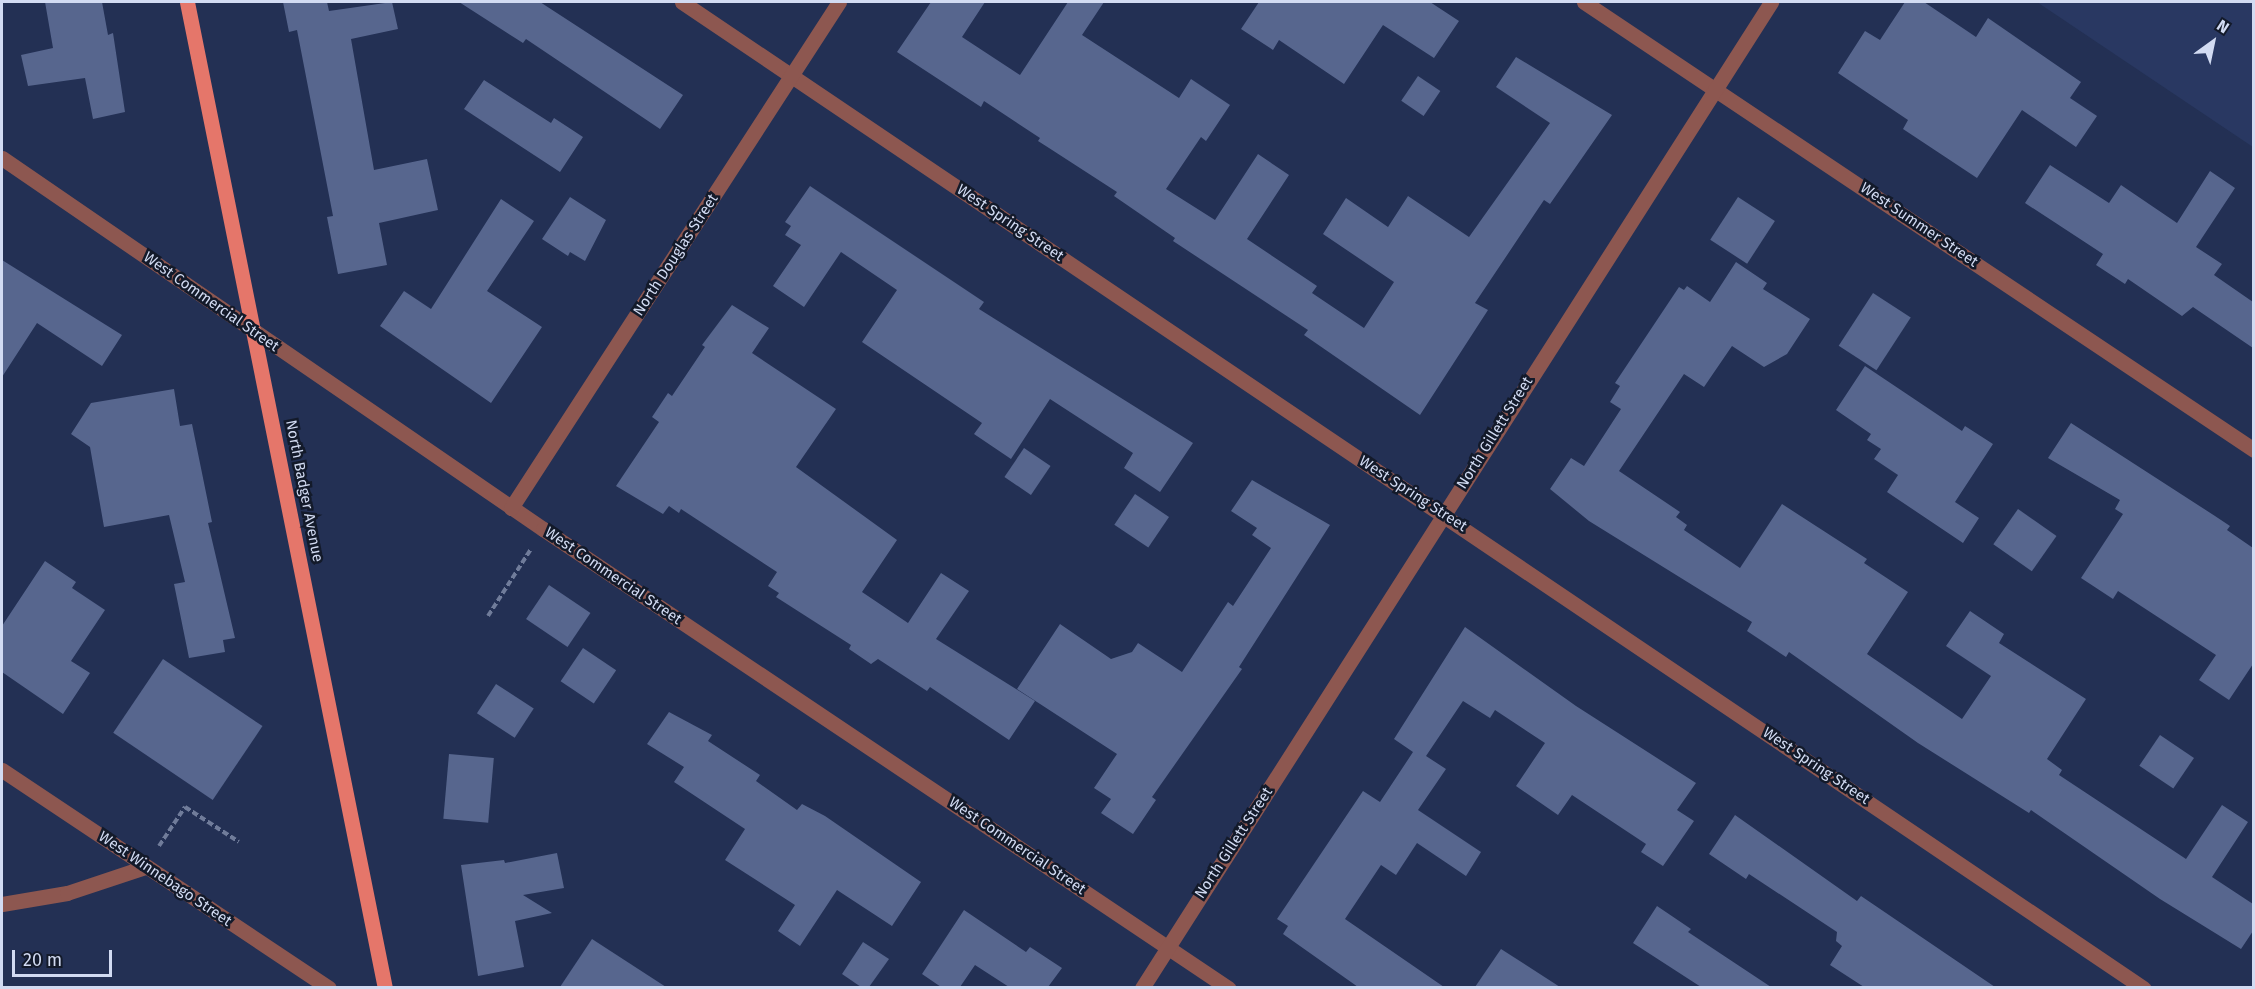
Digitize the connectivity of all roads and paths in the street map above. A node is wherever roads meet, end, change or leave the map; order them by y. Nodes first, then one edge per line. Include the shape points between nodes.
1 (187, 2) edge
2 (682, 2) edge
3 (839, 2) edge
4 (1584, 2) edge
5 (1771, 2) edge
6 (792, 76) junction
7 (1714, 89) junction
8 (2, 159) edge
9 (251, 328) junction
10 (2253, 450) edge
11 (511, 507) junction
12 (1444, 515) junction
13 (532, 548) dead end
14 (488, 616) dead end
15 (2, 770) edge
16 (239, 842) dead end
17 (145, 867) junction
18 (2, 904) edge
19 (1167, 947) junction
20 (329, 987) edge
21 (385, 987) edge
22 (1142, 987) edge
23 (1228, 987) edge
24 (2143, 987) edge

1 - 9 main road, North Badger Avenue
2 - 6 street, West Spring Street
3 - 6 street, North Douglas Street
4 - 7 street, West Summer Street
5 - 7 street, North Gillett Street
6 - 11 street, North Douglas Street
6 - 12 street, West Spring Street
7 - 10 street, West Summer Street
7 - 12 street, North Gillett Street
8 - 9 street, West Commercial Street
9 - 11 street, West Commercial Street
9 - 21 main road, North Badger Avenue
11 - 19 street, West Commercial Street
12 - 19 street, North Gillett Street
12 - 24 street, West Spring Street
13 - 14 path
15 - 17 street, West Winnebago Street
16 - 17 path via 185,807
17 - 18 street via 67,893
17 - 20 street, West Winnebago Street
19 - 22 street, North Gillett Street
19 - 23 street, West Commercial Street

